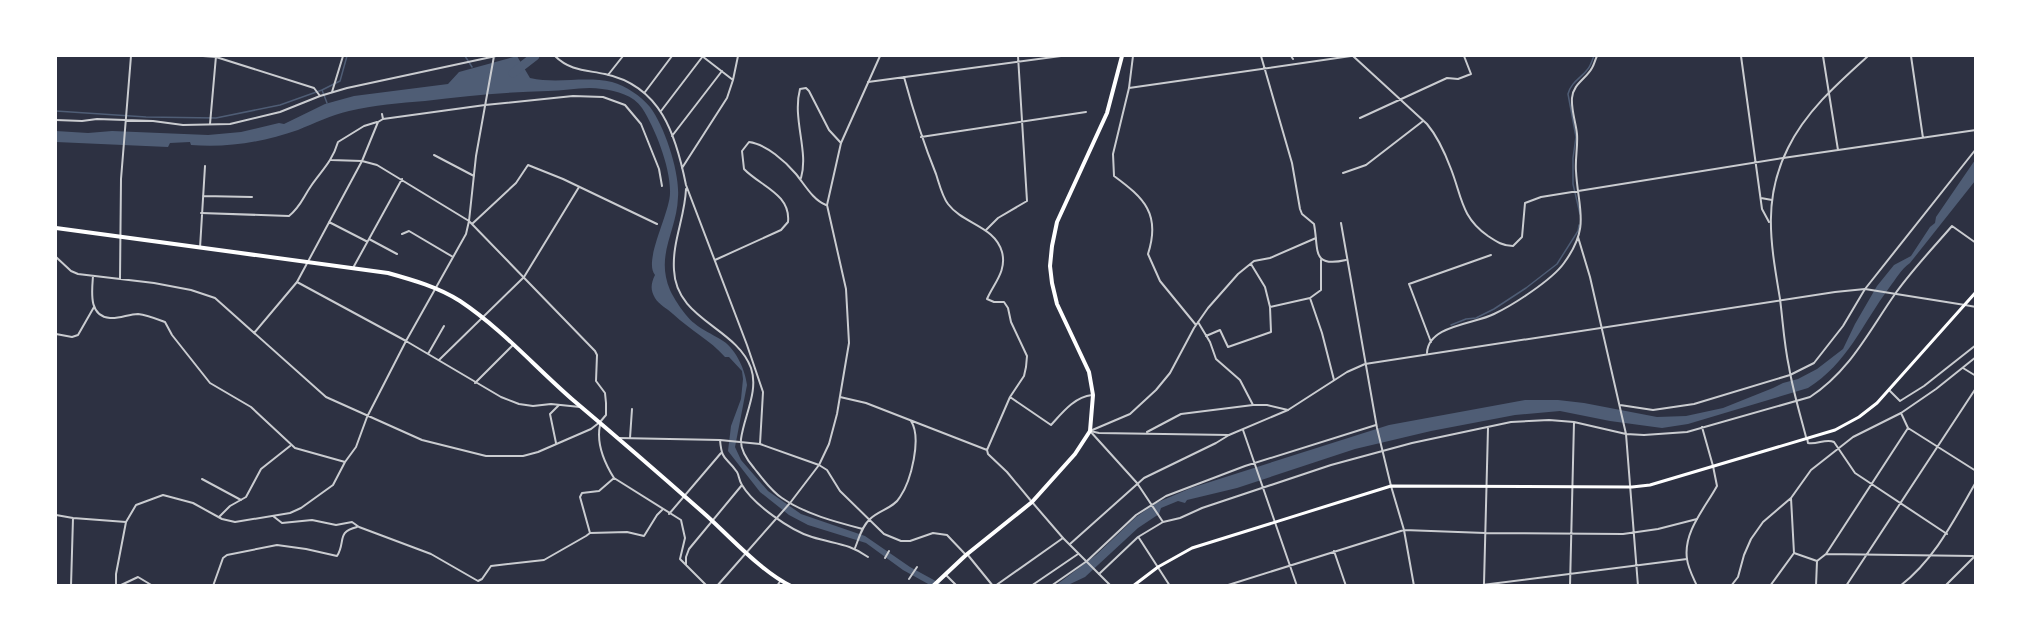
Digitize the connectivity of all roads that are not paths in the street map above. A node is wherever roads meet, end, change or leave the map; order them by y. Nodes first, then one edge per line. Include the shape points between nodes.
1 (131, 56) edge
2 (203, 56) edge
3 (216, 56) edge
4 (343, 56) edge
5 (487, 56) edge
6 (495, 56) edge
7 (562, 56) edge
8 (623, 56) edge
9 (672, 56) edge
10 (703, 56) edge
11 (738, 56) edge
12 (880, 56) edge
13 (1018, 56) edge
14 (1061, 56) edge
15 (1122, 56) edge
16 (1133, 56) edge
17 (1262, 56) edge
18 (1352, 56) edge
19 (1464, 56) edge
20 (1597, 56) edge
21 (1741, 56) edge
22 (1823, 56) edge
23 (1868, 56) edge
24 (1911, 56) edge
25 (556, 57) edge
26 (1018, 61) junction
27 (1265, 69) junction
28 (722, 71) junction
29 (608, 75) junction
30 (903, 77) junction
31 (733, 80) junction
32 (867, 82) junction
33 (1129, 88) junction
34 (332, 92) junction
35 (645, 92) junction
36 (1829, 92) junction
37 (320, 96) junction
38 (1400, 100) junction
39 (485, 105) junction
40 (661, 111) junction
41 (1086, 112) dead end
42 (382, 114) dead end
43 (1360, 118) dead end
44 (382, 119) junction
45 (56, 120) edge
46 (125, 120) junction
47 (1424, 121) junction
48 (378, 122) junction
49 (1023, 122) junction
50 (210, 125) junction
51 (1976, 130) edge
52 (672, 136) junction
53 (921, 137) junction
54 (1923, 138) junction
55 (841, 143) junction
56 (1976, 149) edge
57 (1838, 150) junction
58 (434, 155) dead end
59 (1783, 158) junction
60 (331, 160) junction
61 (362, 161) junction
62 (1756, 162) junction
63 (205, 166) dead end
64 (682, 168) junction
65 (1343, 173) dead end
66 (474, 176) junction
67 (402, 179) junction
68 (800, 180) junction
69 (686, 185) junction
70 (662, 186) dead end
71 (579, 187) junction
72 (1578, 190) junction
73 (203, 195) junction
74 (252, 197) dead end
75 (1761, 198) junction
76 (1772, 200) junction
77 (826, 205) junction
78 (201, 213) junction
79 (329, 222) junction
80 (470, 222) junction
81 (1770, 222) junction
82 (1341, 223) dead end
83 (657, 224) dead end
84 (56, 228) edge
85 (986, 230) junction
86 (402, 234) dead end
87 (121, 236) junction
88 (1578, 237) junction
89 (1317, 238) junction
90 (368, 241) junction
91 (1976, 243) edge
92 (200, 248) junction
93 (397, 254) dead end
94 (1491, 255) dead end
95 (56, 257) edge
96 (453, 258) junction
97 (1321, 259) junction
98 (715, 260) junction
99 (1346, 260) junction
100 (57, 261) edge
101 (307, 262) junction
102 (1251, 264) junction
103 (353, 268) junction
104 (93, 276) junction
105 (524, 277) junction
106 (120, 279) junction
107 (297, 282) junction
108 (435, 289) junction
109 (1865, 290) junction
110 (1976, 292) edge
111 (1895, 294) junction
112 (1310, 298) junction
113 (1780, 301) junction
114 (1965, 305) junction
115 (94, 307) junction
116 (1270, 307) junction
117 (1976, 307) edge
118 (482, 317) junction
119 (1197, 323) junction
120 (444, 326) dead end
121 (1602, 328) junction
122 (254, 333) junction
123 (56, 334) edge
124 (1206, 336) junction
125 (406, 341) junction
126 (1431, 342) junction
127 (513, 345) junction
128 (1976, 345) edge
129 (1427, 353) junction
130 (428, 354) junction
131 (1976, 357) edge
132 (439, 360) junction
133 (1365, 364) junction
134 (1963, 368) junction
135 (1790, 375) junction
136 (1976, 376) edge
137 (1334, 380) junction
138 (475, 383) junction
139 (1976, 388) edge
140 (1889, 390) junction
141 (1093, 395) junction
142 (840, 397) junction
143 (1010, 398) junction
144 (1796, 400) junction
145 (559, 405) junction
146 (1252, 405) junction
147 (583, 407) junction
148 (1620, 407) junction
149 (632, 409) dead end
150 (1288, 410) junction
151 (1901, 413) junction
152 (367, 417) junction
153 (911, 421) junction
154 (600, 422) junction
155 (1574, 422) junction
156 (1377, 426) junction
157 (1702, 427) junction
158 (1488, 428) junction
159 (1908, 428) junction
160 (1243, 430) junction
161 (1090, 431) junction
162 (1147, 432) junction
163 (1626, 433) junction
164 (1229, 435) junction
165 (1806, 437) junction
166 (619, 438) junction
167 (630, 438) junction
168 (720, 440) junction
169 (741, 441) junction
170 (556, 444) junction
171 (760, 444) junction
172 (291, 445) junction
173 (1938, 446) junction
174 (1839, 447) junction
175 (987, 450) junction
176 (1381, 451) junction
177 (721, 453) junction
178 (345, 462) junction
179 (1255, 464) junction
180 (819, 465) junction
181 (1713, 466) junction
182 (1976, 471) edge
183 (614, 478) junction
184 (202, 479) dead end
185 (1976, 482) edge
186 (1137, 483) junction
187 (1871, 484) junction
188 (742, 485) junction
189 (1263, 486) junction
190 (1391, 486) junction
191 (1488, 486) junction
192 (1572, 487) junction
193 (1632, 487) junction
194 (685, 497) junction
195 (1791, 498) junction
196 (241, 500) junction
197 (1032, 502) junction
198 (790, 503) junction
199 (1902, 503) junction
200 (1153, 505) junction
201 (662, 510) junction
202 (669, 514) junction
203 (56, 515) edge
204 (273, 516) junction
205 (219, 517) junction
206 (73, 518) junction
207 (777, 518) junction
208 (870, 519) junction
209 (1697, 519) junction
210 (712, 521) junction
211 (126, 522) junction
212 (1163, 522) junction
213 (1276, 523) junction
214 (358, 527) junction
215 (862, 530) junction
216 (1404, 530) junction
217 (1635, 532) junction
218 (590, 533) junction
219 (1485, 533) junction
220 (1572, 533) junction
221 (1947, 534) junction
222 (1138, 537) junction
223 (1063, 538) junction
224 (1070, 544) junction
225 (856, 547) junction
226 (889, 551) dead end
227 (1334, 551) junction
228 (747, 552) junction
229 (1079, 553) junction
230 (1794, 553) junction
231 (1826, 554) junction
232 (1866, 554) junction
233 (966, 555) junction
234 (1975, 555) edge
235 (1930, 556) junction
236 (868, 557) dead end
237 (885, 558) dead end
238 (1687, 560) junction
239 (1087, 561) junction
240 (1817, 561) junction
241 (1289, 564) junction
242 (1637, 565) junction
243 (686, 566) junction
244 (917, 567) dead end
245 (1158, 567) junction
246 (1099, 574) junction
247 (1570, 574) junction
248 (943, 576) junction
249 (909, 579) dead end
250 (781, 580) junction
251 (1905, 582) junction
252 (71, 585) edge
253 (118, 585) edge
254 (153, 585) edge
255 (213, 585) edge
256 (707, 585) edge
257 (717, 585) edge
258 (777, 585) edge
259 (790, 585) edge
260 (933, 585) edge
261 (957, 585) edge
262 (994, 585) edge
263 (1031, 585) edge
264 (1051, 585) edge
265 (1110, 585) edge
266 (1133, 585) edge
267 (1170, 585) edge
268 (1225, 585) edge
269 (1297, 585) edge
270 (1346, 585) edge
271 (1414, 585) edge
272 (1474, 585) edge
273 (1484, 585) edge
274 (1570, 585) edge
275 (1638, 585) edge
276 (1697, 585) edge
277 (1731, 585) edge
278 (1770, 585) edge
279 (1816, 585) edge
280 (1846, 585) edge
281 (1900, 585) edge
282 (1908, 585) edge
283 (1945, 585) edge

1 - 46 street
2 - 3 street
3 - 37 street via 314,88
3 - 50 street
4 - 34 street
5 - 6 street
5 - 34 street
6 - 39 street
7 - 25 street
8 - 29 street
9 - 35 street
10 - 28 street
10 - 40 street
11 - 31 street
12 - 32 street
13 - 26 street
14 - 26 street
15 - 141 highway via 1107,113 1057,222 1050,266 1057,304 1089,372
16 - 33 street
17 - 27 street
18 - 27 street
18 - 38 street
19 - 38 street via 1471,74 1447,78
20 - 72 street via 1592,69 1576,85 1572,98 1578,137
21 - 62 street
22 - 36 street
23 - 36 street
24 - 54 street
25 - 29 street via 576,69
26 - 30 street
26 - 49 street
27 - 33 street
27 - 89 street via 1292,164 1300,209 1314,224
28 - 31 street
28 - 52 street
29 - 35 street
30 - 32 street
30 - 53 street
31 - 64 street via 724,106
32 - 55 street
33 - 119 street via 1113,154 1114,176 1147,206 1152,231 1148,254 1160,281
34 - 37 street
35 - 40 street
36 - 57 street
36 - 59 street via 1806,118
37 - 50 street via 250,120
38 - 43 street
38 - 47 street
39 - 44 street
39 - 66 street
39 - 70 street via 573,96 615,100 625,105 641,124
40 - 52 street
41 - 49 street
42 - 44 street
44 - 48 street
45 - 46 street
46 - 50 street
46 - 87 street
47 - 65 street via 1365,165
47 - 72 street via 1448,161 1466,213 1499,243 1513,246 1522,237 1525,203
48 - 60 street via 338,142
48 - 61 street
49 - 53 street
49 - 85 street via 1027,201
51 - 54 street
52 - 64 street
53 - 85 street via 948,204
54 - 57 street
55 - 68 street via 806,88 800,89 797,101 804,163
55 - 77 street
56 - 109 street
57 - 59 street
58 - 66 street
59 - 62 street
59 - 76 street
60 - 61 street
60 - 78 street via 289,216
61 - 67 street
61 - 79 street
62 - 72 street
62 - 75 street
63 - 73 street
64 - 69 street
66 - 80 street
67 - 80 street
67 - 90 street
68 - 77 street
68 - 98 street via 767,149 754,143 746,145 742,151 744,169 779,196 789,222
69 - 98 street
69 - 169 street via 685,206 676,236 676,284 683,300 737,347 752,370 751,399
71 - 80 street via 528,165 516,183
71 - 83 street
71 - 105 street
72 - 88 street via 1582,214
73 - 74 street
73 - 78 street
75 - 76 street
75 - 81 street via 1764,215
76 - 81 street
77 - 142 street via 846,289 849,343
78 - 92 street
79 - 90 street
79 - 101 street
80 - 96 street
80 - 105 street
81 - 113 street
82 - 99 street
84 - 87 highway
85 - 143 street via 1001,248 1004,264 987,299 1004,302 1027,356 1024,376
86 - 96 street via 409,231
87 - 92 highway
87 - 106 street
88 - 121 street
88 - 126 street via 1563,264 1529,293 1485,319 1451,327
89 - 97 street
89 - 102 street
90 - 93 street
90 - 103 street
91 - 111 street via 1952,225
92 - 101 highway
94 - 126 street via 1409,284
95 - 100 street
96 - 108 street
97 - 99 street via 1332,263
97 - 112 street via 1321,290
98 - 171 street via 763,392
99 - 133 street
100 - 104 street via 78,274
101 - 103 highway
101 - 107 street
102 - 116 street via 1265,287
102 - 119 street via 1229,283
103 - 108 highway via 397,276
104 - 106 street
104 - 115 street
105 - 118 street
105 - 154 street via 595,351 596,381 605,393 606,403 606,414
106 - 122 street via 176,287 215,298
107 - 122 street
107 - 125 street
108 - 118 highway
108 - 125 street
109 - 111 street
109 - 113 street
109 - 135 street via 1822,355 1808,368
110 - 114 main road
111 - 114 street
111 - 144 street via 1837,376 1810,397
112 - 116 street
112 - 137 street
113 - 121 street
113 - 135 street
114 - 117 street
114 - 140 main road
115 - 123 street via 78,335
115 - 172 street via 109,318 140,314 165,322 210,383 251,407
116 - 124 street via 1271,332 1228,346 1220,330
118 - 127 highway
118 - 132 street
119 - 124 street
119 - 161 street via 1170,373 1156,390 1130,414
120 - 130 street
121 - 129 street
121 - 148 street
122 - 152 street via 326,397
124 - 146 street via 1216,359 1240,380
125 - 130 street
125 - 152 street
126 - 129 street
127 - 138 street
127 - 147 highway
128 - 140 street via 1900,400
129 - 133 street
130 - 132 street
131 - 134 street
132 - 138 street
133 - 137 street
133 - 156 street
134 - 136 street
134 - 151 street
135 - 144 street
135 - 148 street via 1694,404
137 - 150 street
138 - 145 street via 519,404
139 - 173 street
140 - 165 main road via 1859,417 1835,430
141 - 143 street via 1084,396 1065,409 1051,426
141 - 161 highway
142 - 153 street
142 - 180 street via 829,444
143 - 175 street
144 - 157 street
144 - 165 street
145 - 147 street
145 - 170 street via 550,414
146 - 150 street
146 - 162 street via 1181,414
147 - 154 highway
148 - 163 street
149 - 167 street
150 - 160 street
151 - 159 street
151 - 174 street
152 - 170 street via 422,440 486,456 523,456
152 - 178 street via 356,447
153 - 175 street
153 - 208 street via 916,432 914,462 907,483 896,502
154 - 166 highway
154 - 170 street
154 - 183 street via 599,443
155 - 158 street via 1526,420
155 - 163 street
155 - 192 street
156 - 176 street
156 - 179 street
157 - 163 street via 1665,434
157 - 181 street
158 - 176 street
158 - 191 street
159 - 173 street
159 - 187 street
160 - 164 street
160 - 179 street
161 - 162 street
161 - 186 street
161 - 197 highway
162 - 164 street
163 - 193 street
164 - 186 street
165 - 174 street via 1808,444 1830,440
165 - 181 main road
166 - 167 street
166 - 194 highway
167 - 168 street
168 - 169 street
168 - 177 street
169 - 171 street
169 - 198 street via 749,462
171 - 180 street
172 - 178 street
172 - 196 street via 261,469
173 - 182 street
173 - 199 street
174 - 187 street via 1855,473
174 - 195 street via 1811,470
175 - 197 street
176 - 189 street
176 - 190 street
177 - 188 street via 738,472
177 - 194 street
178 - 204 street via 333,486 301,508
179 - 189 street
179 - 200 street via 1190,486
180 - 198 street
180 - 208 street
181 - 193 main road
181 - 209 street via 1717,486
183 - 201 street
183 - 218 street via 599,491 582,493 580,497
184 - 196 street
185 - 221 street
186 - 200 street
186 - 224 street
187 - 199 street
187 - 231 street
188 - 207 street
188 - 210 street
189 - 212 street
189 - 213 street
190 - 191 main road
190 - 213 main road
190 - 216 street
191 - 192 main road
191 - 219 street
192 - 193 main road
192 - 220 street
193 - 217 street
194 - 202 street
194 - 210 highway
195 - 230 street
195 - 277 street via 1763,522 1751,539 1738,577
196 - 205 street
197 - 223 street
197 - 233 highway
198 - 207 street
198 - 215 street
199 - 221 street
199 - 232 street
200 - 212 street
200 - 239 street via 1136,515
201 - 202 street
201 - 218 street via 644,536 627,532
202 - 243 street via 681,520 685,538 680,559
203 - 206 street
204 - 205 street via 235,522
204 - 214 street via 282,523 352,522
205 - 211 street via 193,503 163,495 136,505
206 - 211 street
206 - 252 street
207 - 225 street via 812,537
207 - 228 street
208 - 215 street
208 - 233 street via 884,534 901,541 933,533 946,535
209 - 217 street
209 - 238 street
210 - 228 highway
210 - 243 street via 689,549
211 - 253 street via 116,574
212 - 222 street
213 - 241 street
213 - 245 main road via 1192,548
214 - 218 street via 431,554 478,581 490,566 544,560
214 - 255 street via 342,535 337,556 277,545 227,555 222,558
215 - 225 street
216 - 219 street
216 - 227 street
216 - 271 street
217 - 220 street
217 - 242 street
219 - 220 street
219 - 273 street
220 - 247 street
221 - 235 street
222 - 245 street
222 - 246 street
223 - 224 street
223 - 262 street
224 - 229 street
225 - 236 street
226 - 237 street
227 - 241 street
227 - 270 street
228 - 250 highway
228 - 257 street
229 - 239 street
229 - 263 street
230 - 240 street
230 - 278 street
231 - 232 street
231 - 240 street
232 - 235 street
232 - 280 street
233 - 248 highway
233 - 262 street
234 - 235 street
234 - 283 street
235 - 251 street
238 - 242 street
238 - 276 street
239 - 246 street
239 - 264 street
240 - 279 street
241 - 268 street
241 - 269 street
242 - 247 street
242 - 275 street
243 - 256 street
244 - 249 street
245 - 266 main road
245 - 267 street
246 - 265 street
247 - 273 street
247 - 274 street
248 - 260 highway
248 - 261 street
250 - 258 street
250 - 259 highway
251 - 281 street
251 - 282 street
253 - 254 street via 138,577
272 - 273 street

